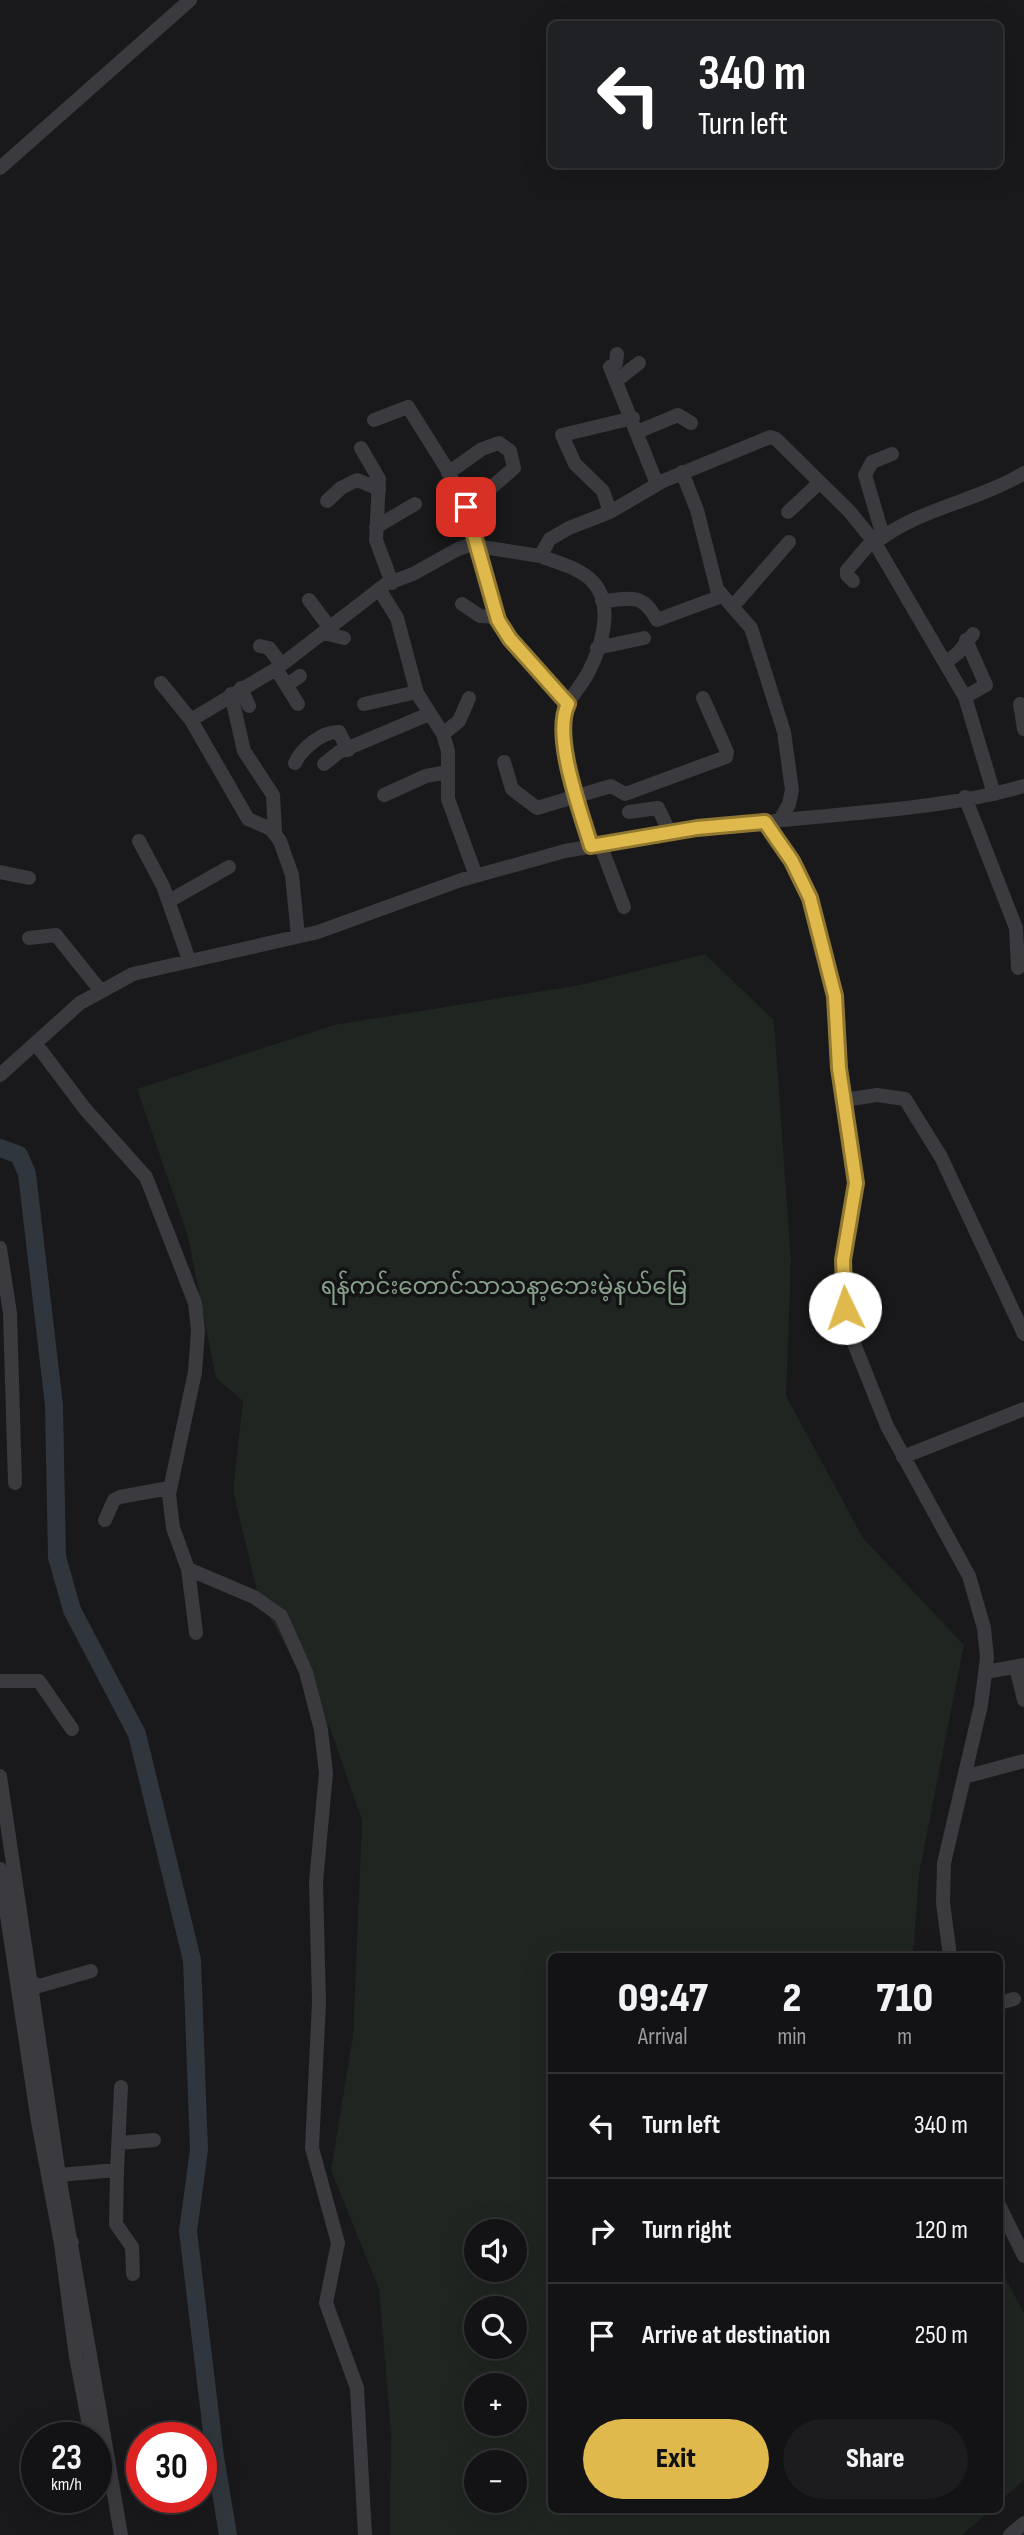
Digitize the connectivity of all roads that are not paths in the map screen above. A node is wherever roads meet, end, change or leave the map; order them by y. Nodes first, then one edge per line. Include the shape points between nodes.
1 (190, 0) edge
2 (0, 169) edge
3 (617, 354) dead end
4 (639, 363) dead end
5 (616, 381) junction
6 (374, 420) dead end
7 (691, 423) dead end
8 (635, 425) junction
9 (361, 448) dead end
10 (892, 454) dead end
11 (682, 472) junction
12 (448, 473) junction
13 (1024, 473) edge
14 (657, 484) junction
15 (819, 484) junction
16 (379, 489) junction
17 (327, 501) dead end
18 (415, 504) dead end
19 (610, 512) junction
20 (788, 512) dead end
21 (470, 516) junction
22 (376, 527) junction
23 (877, 540) junction
24 (789, 542) dead end
25 (478, 546) junction
26 (540, 556) junction
27 (853, 581) dead end
28 (386, 586) junction
29 (309, 600) dead end
30 (602, 601) junction
31 (728, 601) junction
32 (461, 604) dead end
33 (497, 617) junction
34 (327, 630) junction
35 (344, 638) dead end
36 (644, 638) dead end
37 (260, 646) dead end
38 (597, 648) junction
39 (975, 660) junction
40 (278, 666) junction
41 (948, 668) junction
42 (300, 676) dead end
43 (161, 682) dead end
44 (287, 685) junction
45 (236, 691) junction
46 (417, 692) junction
47 (965, 697) junction
48 (469, 698) dead end
49 (703, 698) dead end
50 (298, 704) dead end
51 (364, 704) dead end
52 (568, 704) junction
53 (1020, 704) dead end
54 (248, 706) dead end
55 (429, 714) junction
56 (191, 720) junction
57 (1024, 729) edge
58 (443, 734) junction
59 (348, 750) junction
60 (295, 762) dead end
61 (504, 762) dead end
62 (324, 764) dead end
63 (447, 772) junction
64 (1024, 786) edge
65 (994, 794) junction
66 (384, 795) dead end
67 (965, 797) junction
68 (576, 799) junction
69 (629, 812) dead end
70 (773, 821) junction
71 (275, 832) junction
72 (670, 833) junction
73 (139, 841) dead end
74 (596, 845) junction
75 (229, 867) dead end
76 (0, 872) edge
77 (476, 876) junction
78 (29, 878) dead end
79 (169, 901) junction
80 (624, 907) dead end
81 (298, 936) junction
82 (29, 938) dead end
83 (189, 960) junction
84 (1018, 968) dead end
85 (100, 990) junction
86 (36, 1044) junction
87 (0, 1075) edge
88 (845, 1100) junction
89 (0, 1248) edge
90 (1024, 1334) edge
91 (1024, 1409) edge
92 (903, 1457) junction
93 (15, 1483) dead end
94 (169, 1488) junction
95 (105, 1520) dead end
96 (188, 1569) junction
97 (196, 1633) dead end
98 (1020, 1666) edge
99 (986, 1672) junction
100 (0, 1681) edge
101 (1024, 1699) edge
102 (72, 1729) dead end
103 (1024, 1760) edge
104 (0, 1776) edge
105 (964, 1777) junction
106 (0, 1869) edge
107 (950, 1953) edge
108 (91, 1972) dead end
109 (30, 1981) junction
110 (121, 2087) dead end
111 (153, 2140) dead end
112 (119, 2143) junction
113 (52, 2158) junction
114 (117, 2170) junction
115 (60, 2175) junction
116 (1003, 2213) edge
117 (67, 2243) junction
118 (1024, 2256) edge
119 (133, 2274) dead end
120 (97, 2422) edge
121 (112, 2494) edge
122 (1024, 2523) edge
123 (121, 2535) edge
124 (365, 2535) edge
125 (1010, 2535) edge

1 - 2 street
3 - 5 street via 610,367
4 - 5 street
5 - 8 street
6 - 12 street via 408,407
7 - 8 street via 678,415
8 - 14 street
8 - 19 street via 562,435 575,464 603,491
9 - 16 street via 378,476
10 - 23 street via 872,463 865,475
11 - 14 street
11 - 15 street via 770,437
11 - 31 street via 697,510 714,582
12 - 21 street
12 - 21 street via 490,445 499,443 510,451 514,468 478,499
13 - 23 street via 997,488 932,511
14 - 19 street
15 - 20 street
15 - 23 street
16 - 17 street via 357,480
16 - 22 street
18 - 22 street
19 - 26 street via 556,535
21 - 25 street
22 - 28 street
23 - 27 street via 847,570
23 - 41 street
24 - 31 street
25 - 26 street
25 - 28 street via 458,549
25 - 33 street
26 - 30 street via 593,581
28 - 34 street
28 - 46 street
29 - 34 street
30 - 31 street via 647,601 657,620
30 - 38 street via 604,624
31 - 70 street via 747,621 757,643 788,747 792,790 789,804
32 - 33 street via 475,614
33 - 52 street via 510,639
34 - 35 street
34 - 40 street
36 - 38 street
37 - 40 street via 269,648
38 - 52 street via 588,673
39 - 41 street
39 - 41 street via 969,637
39 - 47 street via 986,685
40 - 44 street
40 - 45 street
41 - 47 street
42 - 44 street
43 - 56 street
44 - 50 street
45 - 54 street
45 - 56 street
45 - 71 street via 244,751 274,800
46 - 51 street
46 - 55 street
47 - 65 street
48 - 58 street via 459,722
49 - 68 street via 726,757 625,794 611,786
52 - 68 street via 564,728
53 - 57 street
55 - 58 street
55 - 59 street
56 - 71 street via 248,819
58 - 63 street
59 - 60 street via 339,732 334,732 315,740
59 - 62 street
61 - 68 street via 512,789 532,806
63 - 66 street
63 - 77 street via 448,799
64 - 65 street
65 - 67 street
67 - 70 street
67 - 84 street via 1016,928
68 - 74 street
69 - 72 street via 658,808
70 - 72 street
70 - 88 street via 819,929 838,1014
71 - 81 street via 292,874
72 - 74 street
73 - 79 street
74 - 77 street
74 - 80 street
75 - 79 street
76 - 78 street
77 - 81 street
79 - 83 street
81 - 83 street
82 - 85 street via 56,935
83 - 85 street via 134,974
85 - 86 street
86 - 87 street
86 - 94 street via 85,1110 146,1177 195,1303 195,1372
88 - 90 street via 877,1095 905,1100 941,1157
88 - 92 street via 856,1183 843,1260 849,1331 868,1385
89 - 93 street via 9,1313
91 - 92 street
92 - 99 street via 969,1576 984,1628
94 - 95 street via 120,1497
94 - 96 street via 173,1528
96 - 97 street
96 - 124 street via 254,1597 281,1616 306,1672 322,1738 326,1773 316,1882 318,2002 312,2148 338,2243 326,2303 357,2388
98 - 99 street
98 - 101 street
99 - 105 street
100 - 102 street via 39,1681
103 - 105 street
104 - 109 street
105 - 107 street via 942,1881
106 - 113 street via 38,2122
108 - 109 street via 38,1986
109 - 113 street
110 - 112 street
111 - 112 street
112 - 114 street
113 - 115 street
113 - 117 street
114 - 115 street
114 - 119 street via 116,2224 133,2251
115 - 117 street
116 - 118 street
117 - 120 street
121 - 123 street
122 - 125 street

